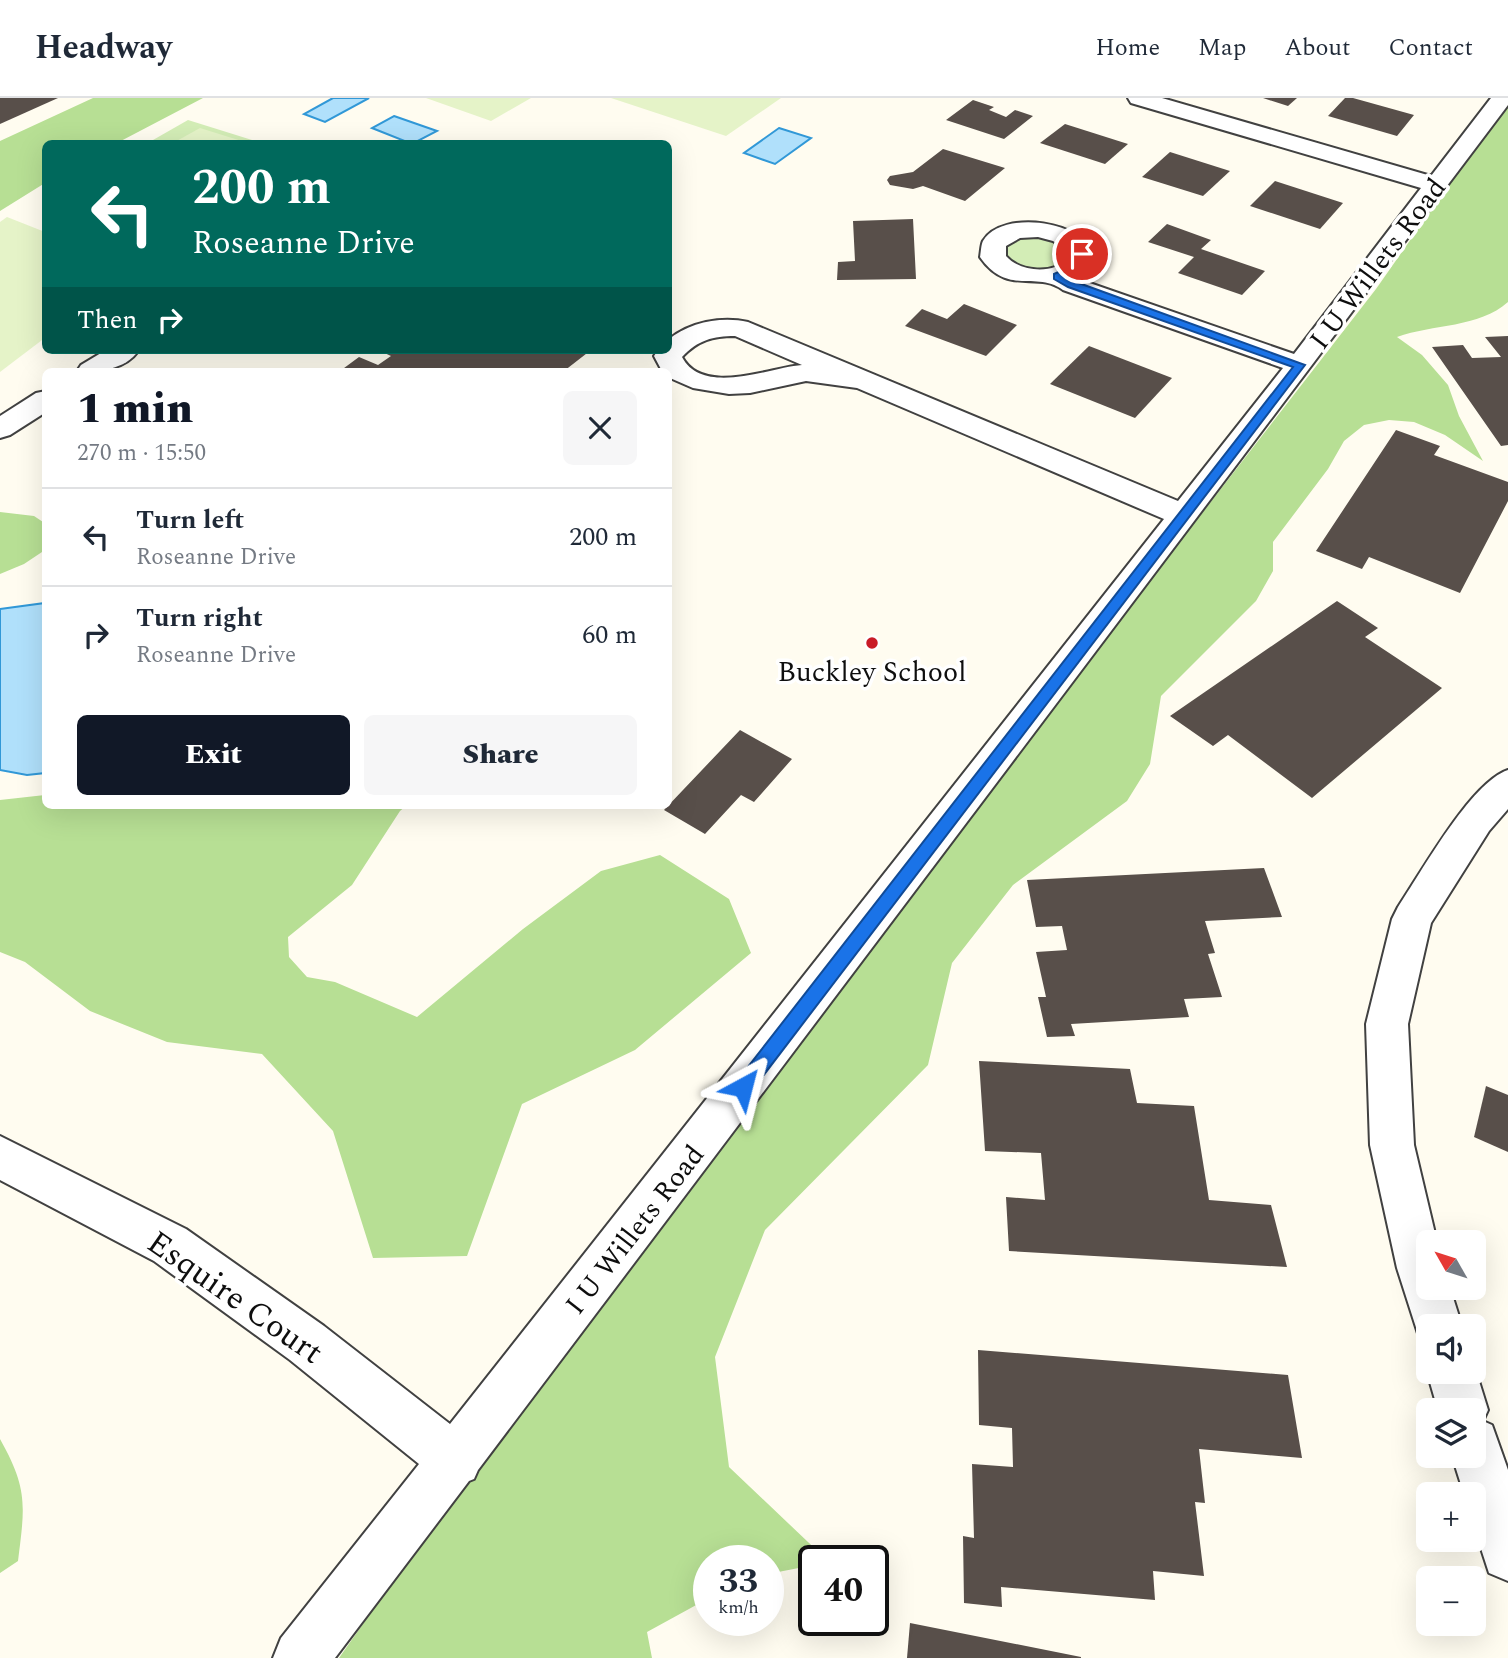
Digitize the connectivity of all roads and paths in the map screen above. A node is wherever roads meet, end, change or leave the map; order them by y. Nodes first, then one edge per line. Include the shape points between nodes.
1 (1139, 98) edge
2 (1502, 98) edge
3 (1435, 185) junction
4 (1057, 276) dead end
5 (672, 352) edge
6 (119, 354) edge
7 (670, 354) edge
8 (1300, 365) junction
9 (96, 368) edge
10 (863, 381) junction
11 (39, 403) edge
12 (0, 429) edge
13 (1183, 515) junction
14 (1508, 784) edge
15 (0, 1157) edge
16 (1434, 1314) edge
17 (456, 1461) junction
18 (1482, 1468) edge
19 (1508, 1554) edge
20 (301, 1658) edge

1 - 3 street
2 - 3 street, I U Willets Road
3 - 8 street, I U Willets Road
4 - 8 street
5 - 10 street via 695,331 740,328
6 - 9 street
7 - 10 street via 669,363 689,377 732,387 801,373
8 - 13 street, I U Willets Road
10 - 13 street
11 - 12 street
13 - 17 street, I U Willets Road
14 - 16 street via 1476,820 1412,919 1387,1024 1392,1145
15 - 17 street, Esquire Court via 170,1245 307,1343
17 - 20 street, I U Willets Road
18 - 19 street

